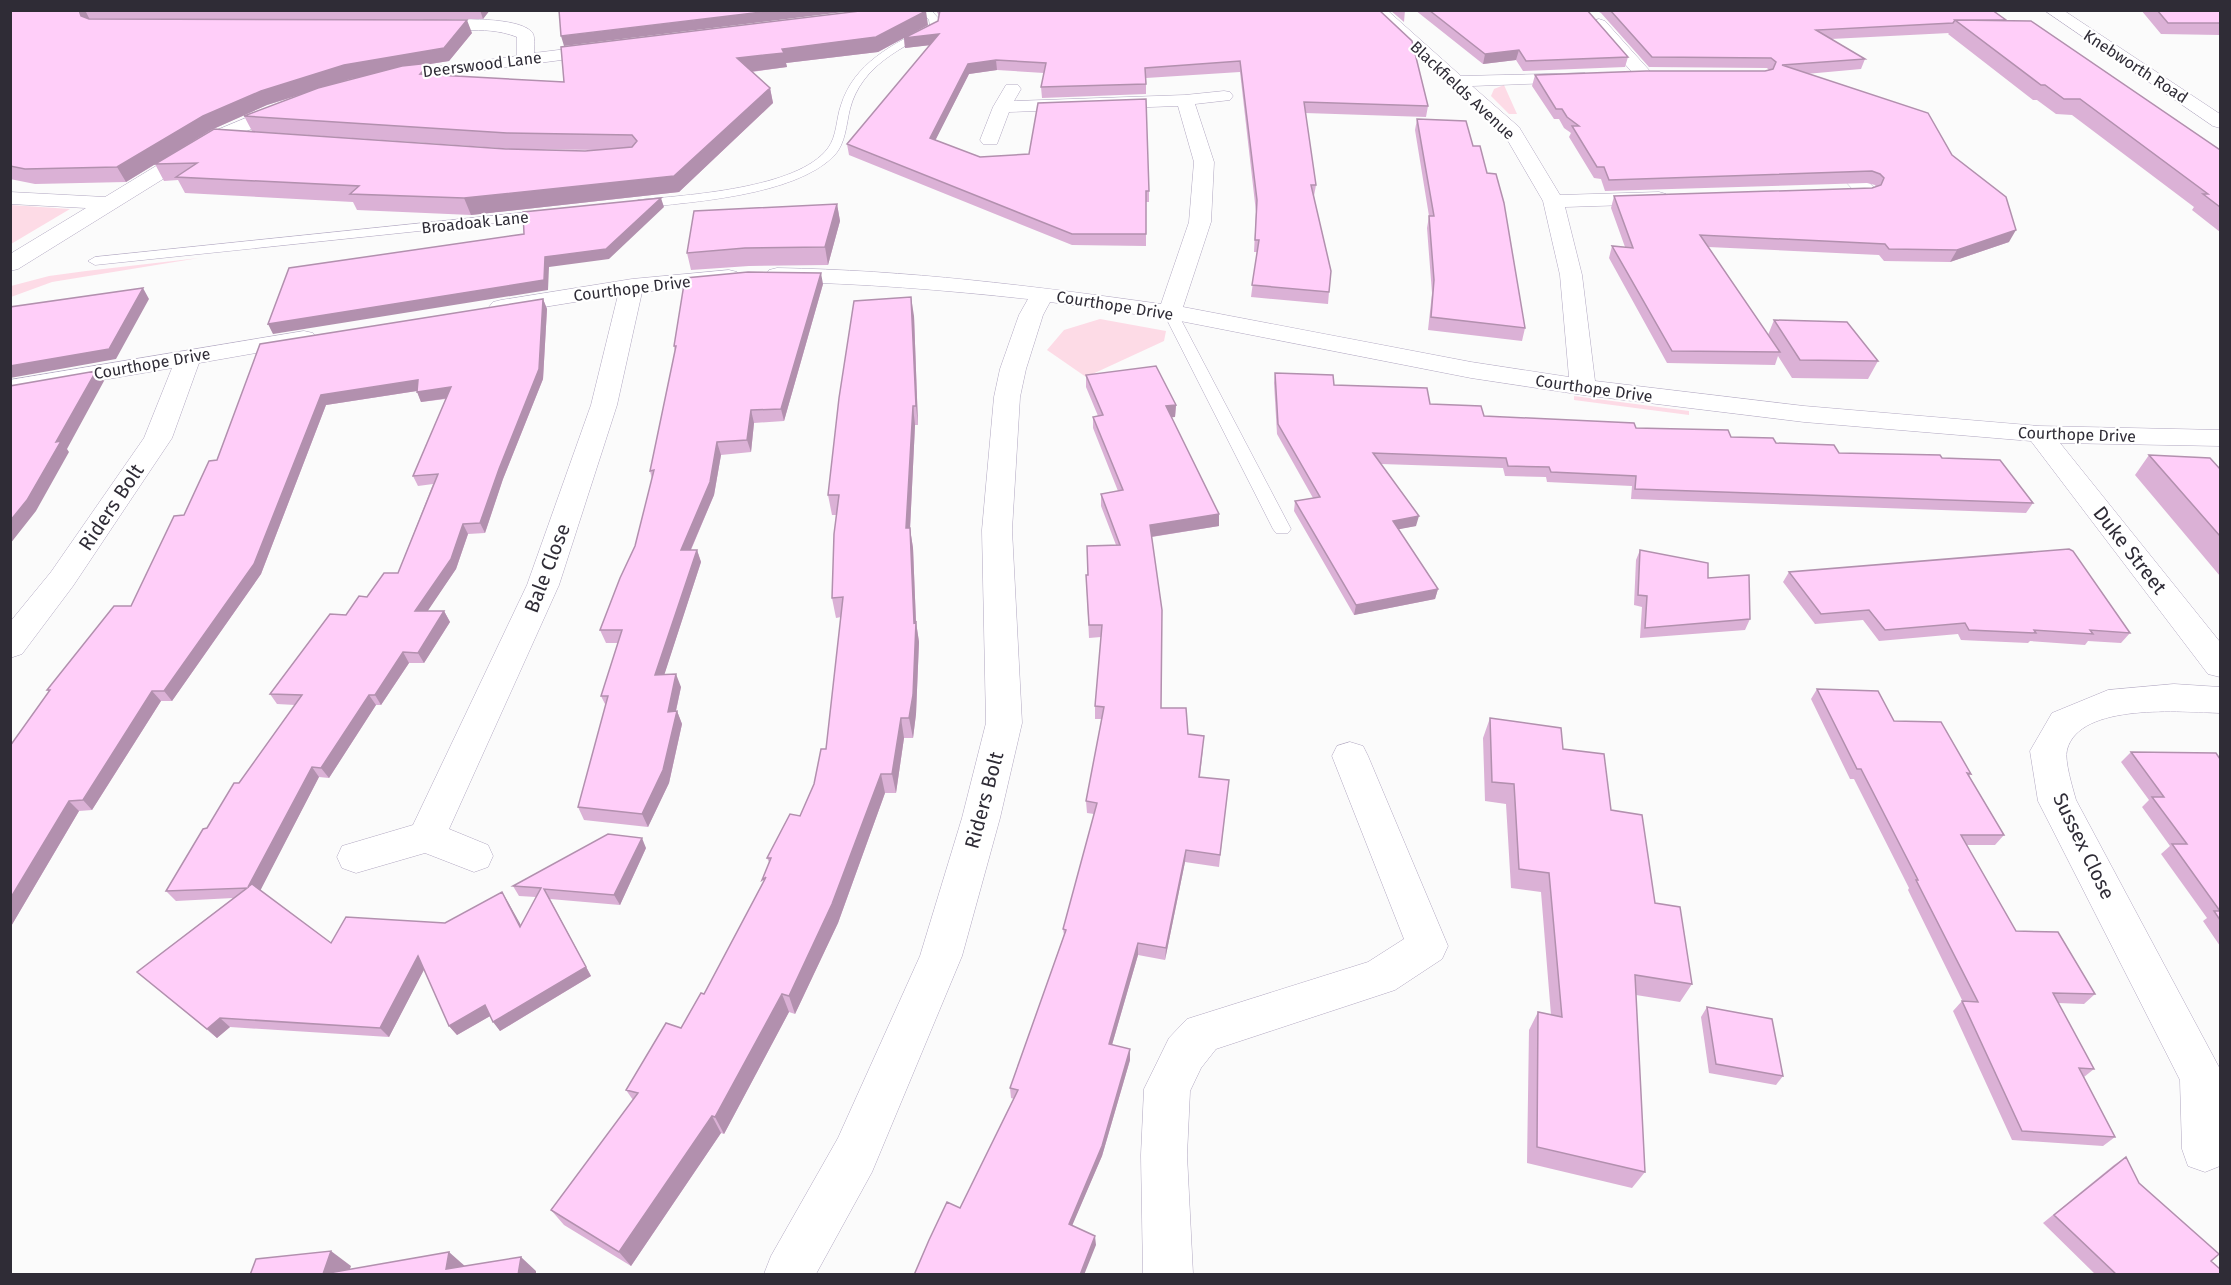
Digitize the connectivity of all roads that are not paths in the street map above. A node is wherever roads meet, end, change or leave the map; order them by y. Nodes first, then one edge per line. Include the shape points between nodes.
1 (1377, 10) edge
2 (2052, 10) edge
3 (922, 11) edge
4 (1611, 17) edge
5 (412, 25) edge
6 (620, 47) edge
7 (526, 58) junction
8 (1620, 75) edge
9 (1597, 76) edge
10 (373, 81) edge
11 (1458, 81) junction
12 (1014, 86) dead end
13 (1224, 96) dead end
14 (307, 100) edge
15 (1185, 100) junction
16 (1002, 107) junction
17 (2220, 122) edge
18 (219, 136) junction
19 (254, 139) edge
20 (990, 140) dead end
21 (1854, 187) edge
22 (1681, 197) edge
23 (10, 198) edge
24 (1553, 201) junction
25 (108, 204) junction
26 (622, 206) edge
27 (1882, 206) edge
28 (564, 212) edge
29 (95, 261) dead end
30 (10, 264) edge
31 (632, 286) junction
32 (1043, 294) junction
33 (480, 310) edge
34 (1170, 312) junction
35 (328, 334) edge
36 (189, 356) junction
37 (1583, 387) junction
38 (10, 388) edge
39 (2039, 434) junction
40 (2220, 438) edge
41 (1282, 529) dead end
42 (10, 645) edge
43 (2220, 665) edge
44 (2220, 699) edge
45 (1350, 756) dead end
46 (426, 837) junction
47 (474, 856) dead end
48 (356, 857) dead end
49 (2211, 1081) edge
50 (2205, 1149) dead end
51 (789, 1275) edge
52 (1168, 1275) edge

1 - 11 street, Blackfields Avenue
2 - 17 street, Knebworth Road
3 - 26 lane via 934,19 935,27 875,60 858,80 847,102 844,124 832,151 822,162 759,186
4 - 8 street via 1589,17 1649,74
5 - 7 street via 514,29 525,34
6 - 7 street, Deerswood Lane
7 - 10 street, Deerswood Lane
9 - 11 street
11 - 24 street, Blackfields Avenue via 1512,131
12 - 16 street
13 - 15 street
14 - 18 street
15 - 16 street
15 - 34 street via 1204,162 1200,222
16 - 20 street
18 - 19 street
18 - 25 street
21 - 27 street
22 - 24 street
23 - 25 street
24 - 37 street, Blackfields Avenue via 1571,276
25 - 30 street
28 - 29 lane, Broadoak Lane
31 - 32 street, Courthope Drive via 750,275 850,276
31 - 33 street, Courthope Drive
31 - 46 street, Bale Close via 604,405 543,585
32 - 34 street, Courthope Drive
32 - 51 street, Riders Bolt via 1013,369 1007,397 997,530 1004,723 981,818 941,956 855,1155
34 - 37 street, Courthope Drive via 1471,370
34 - 41 lane
35 - 36 street, Courthope Drive
36 - 38 street, Courthope Drive
36 - 42 street, Riders Bolt via 158,438 69,570
37 - 39 street, Courthope Drive via 1804,414
39 - 40 street, Courthope Drive
39 - 43 street, Duke Street
44 - 49 street, Sussex Close via 2174,697 2108,703 2064,722 2048,751 2057,801
45 - 52 street via 1427,946 1380,977 1202,1033 1185,1053 1167,1089 1164,1155
46 - 47 street
46 - 48 street
49 - 50 street, Sussex Close

